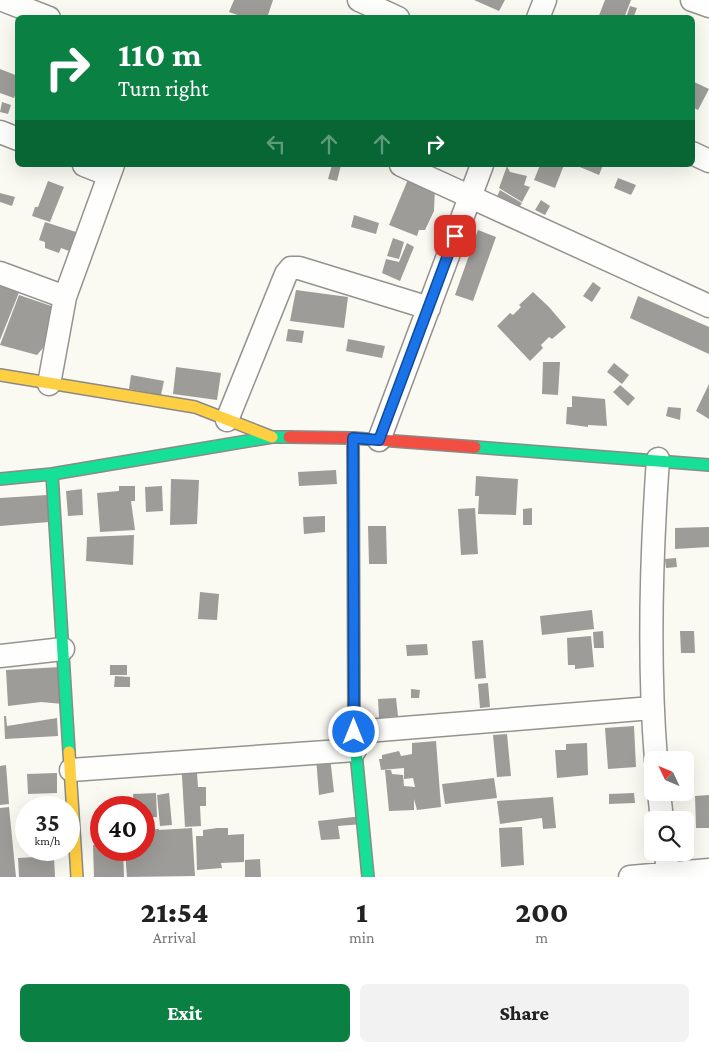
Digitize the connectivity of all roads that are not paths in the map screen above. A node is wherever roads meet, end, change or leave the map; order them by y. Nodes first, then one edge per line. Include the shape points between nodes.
1 (3, 0) edge
2 (359, 0) edge
3 (545, 0) edge
4 (692, 0) edge
5 (709, 6) edge
6 (41, 15) edge
7 (392, 15) edge
8 (539, 15) edge
9 (0, 132) edge
10 (15, 138) edge
11 (695, 154) edge
12 (709, 161) edge
13 (95, 167) edge
14 (405, 167) edge
15 (481, 167) edge
16 (111, 170) edge
17 (470, 198) junction
18 (0, 273) edge
19 (65, 297) junction
20 (709, 306) edge
21 (429, 308) junction
22 (0, 375) edge
23 (50, 384) junction
24 (227, 420) junction
25 (272, 438) junction
26 (353, 438) junction
27 (379, 440) junction
28 (658, 459) junction
29 (706, 468) edge
30 (52, 474) junction
31 (0, 479) edge
32 (63, 649) junction
33 (0, 656) edge
34 (652, 708) junction
35 (354, 741) junction
36 (655, 751) edge
37 (72, 770) junction
38 (667, 868) edge
39 (709, 870) edge
40 (76, 877) edge
41 (368, 877) edge
42 (630, 877) edge

1 - 6 street
2 - 7 street
3 - 8 street
4 - 5 street
9 - 10 street
11 - 12 street
13 - 16 street
14 - 17 street
15 - 17 street
16 - 19 street
17 - 20 street
17 - 21 street
18 - 19 street
19 - 23 street
21 - 24 street via 291,268
21 - 27 street
22 - 23 main road
23 - 24 main road via 195,407
24 - 25 main road
25 - 26 main road
25 - 30 main road
26 - 27 main road
26 - 35 main road
27 - 28 main road
28 - 29 main road
28 - 34 street via 652,535
30 - 31 main road
30 - 32 main road
32 - 33 street
32 - 37 main road
34 - 35 street
34 - 36 street
35 - 37 street
35 - 41 main road
37 - 40 main road
38 - 39 street
38 - 42 street

